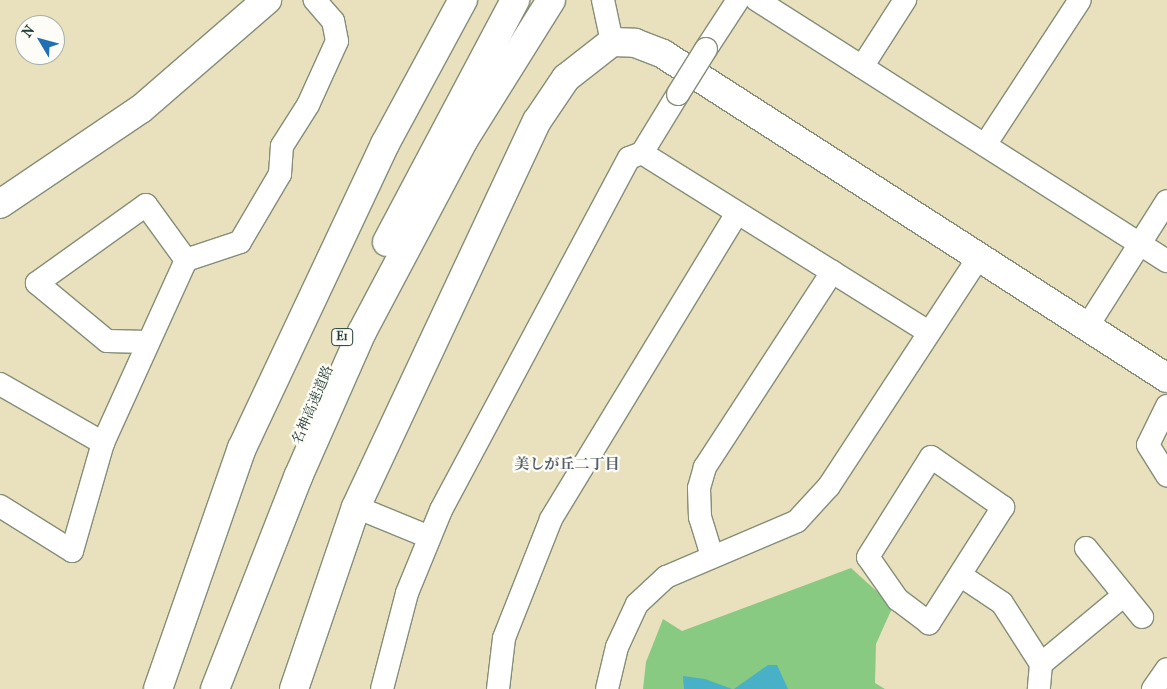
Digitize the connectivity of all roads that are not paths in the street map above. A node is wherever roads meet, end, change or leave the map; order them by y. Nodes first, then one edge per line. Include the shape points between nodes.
1 (267, 0) edge
2 (315, 0) edge
3 (444, 0) edge
4 (463, 0) edge
5 (515, 0) edge
6 (551, 0) edge
7 (604, 0) edge
8 (738, 0) edge
9 (757, 0) edge
10 (905, 0) edge
11 (1080, 0) edge
12 (612, 42) junction
13 (862, 67) junction
14 (985, 145) junction
15 (642, 153) junction
16 (1167, 201) edge
17 (0, 204) edge
18 (737, 213) junction
19 (1140, 244) junction
20 (980, 257) junction
21 (186, 260) junction
22 (1167, 261) edge
23 (832, 272) junction
24 (1087, 327) junction
25 (928, 332) junction
26 (148, 342) junction
27 (1167, 378) edge
28 (0, 384) edge
29 (1167, 406) edge
30 (103, 443) junction
31 (1167, 476) edge
32 (0, 506) edge
33 (356, 507) junction
34 (430, 537) junction
35 (1086, 548) dead end
36 (712, 556) junction
37 (960, 575) junction
38 (1124, 595) junction
39 (1142, 617) dead end
40 (1041, 664) junction
41 (1167, 669) edge
42 (152, 689) edge
43 (158, 689) edge
44 (205, 689) edge
45 (215, 689) edge
46 (294, 689) edge
47 (382, 689) edge
48 (498, 689) edge
49 (608, 689) edge
50 (1039, 689) edge
51 (1153, 689) edge

1 - 17 main road via 141,110
2 - 21 street via 333,21 336,41 308,105 282,146 280,174 240,242
3 - 42 main road via 344,188 229,441 170,610
4 - 43 main road via 385,144 242,448
5 - 44 main road, 名神高速道路 / E1 via 422,169 348,322 283,474
6 - 45 main road via 463,141 362,332 298,477
7 - 12 street
8 - 15 street, bridge
9 - 13 street
10 - 13 street
11 - 14 street
12 - 20 main road via 635,43 663,54
12 - 33 main road via 566,78 537,121
13 - 14 street
14 - 19 street
15 - 18 street
15 - 34 street via 629,158
16 - 19 street
18 - 23 street
18 - 48 street via 551,519 504,638
19 - 22 street
19 - 24 street
20 - 24 main road
20 - 25 street
21 - 26 street
21 - 26 street via 146,205 37,283 107,341
23 - 25 street
23 - 36 street via 706,467 699,488 700,516
24 - 27 main road
25 - 36 street via 829,486 797,520
26 - 30 street
28 - 30 street
29 - 31 street via 1148,445
30 - 32 street via 72,551
33 - 34 street
33 - 46 main road
34 - 47 street via 407,593
35 - 38 street
36 - 49 street via 666,577 637,604 617,648
37 - 37 street via 929,623 898,600 868,556 931,457 1003,508
37 - 40 street via 1002,603
38 - 39 street
38 - 40 street
40 - 50 street
41 - 51 street

